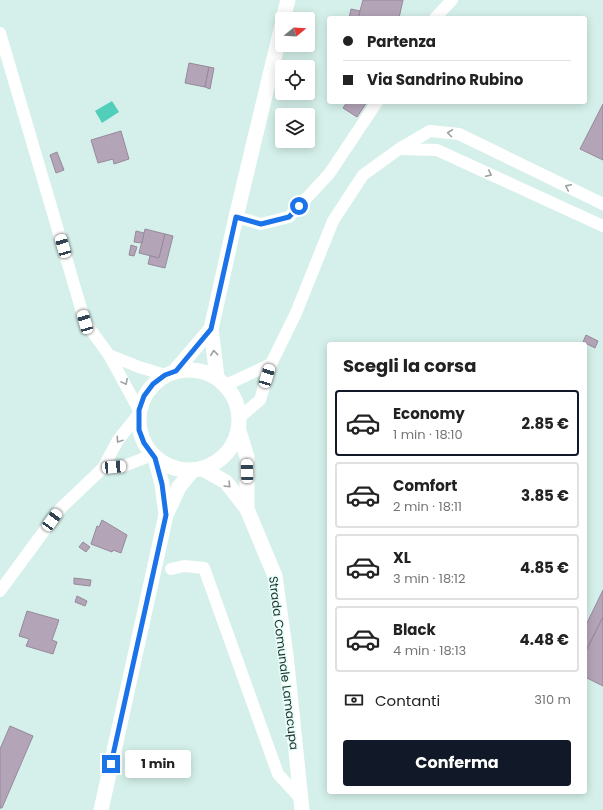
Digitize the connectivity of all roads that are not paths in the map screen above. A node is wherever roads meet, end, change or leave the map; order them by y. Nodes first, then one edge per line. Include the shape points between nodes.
1 (288, 0) edge
2 (452, 0) edge
3 (285, 12) edge
4 (438, 16) edge
5 (0, 33) edge
6 (276, 52) edge
7 (376, 104) edge
8 (399, 149) junction
9 (603, 204) edge
10 (236, 217) junction
11 (603, 226) edge
12 (211, 329) junction
13 (109, 355) junction
14 (270, 364) junction
15 (170, 373) junction
16 (221, 381) junction
17 (139, 413) junction
18 (239, 424) junction
19 (154, 456) junction
20 (103, 468) junction
21 (198, 470) junction
22 (247, 509) junction
23 (166, 515) junction
24 (171, 569) dead end
25 (0, 592) edge
26 (301, 804) edge
27 (100, 810) edge

1 - 3 street
2 - 4 street
5 - 13 street via 85,322
6 - 10 street
7 - 10 street via 329,174 289,217 261,224
9 -> 8 street via 459,134 430,131
8 -> 11 street via 437,150
8 - 14 street via 363,175 333,221 296,313
10 - 12 street
12 - 15 street
16 -> 12 street
13 - 15 street via 140,367
13 -> 17 street
14 - 16 street
14 - 18 street via 260,400
15 - 16 street via 190,369 204,371
15 - 17 street via 153,384 144,396
16 - 18 street via 233,395 238,406
17 - 19 street via 139,430 144,443
17 -> 20 street via 118,440
18 - 21 street via 234,443 226,454 216,463
18 - 22 street, Strada Comunale Lamacupa via 247,457
19 - 20 street via 124,466
19 - 21 street via 179,470
19 - 23 street via 162,484
20 - 25 street via 61,508
21 -> 22 street, Strada Comunale Lamacupa via 226,482
21 - 23 street via 179,487
22 - 26 street, Strada Comunale Lamacupa via 275,576
23 - 27 street
24 - 26 street, Strada Comunale Lamacupa via 184,566 204,568 278,774

